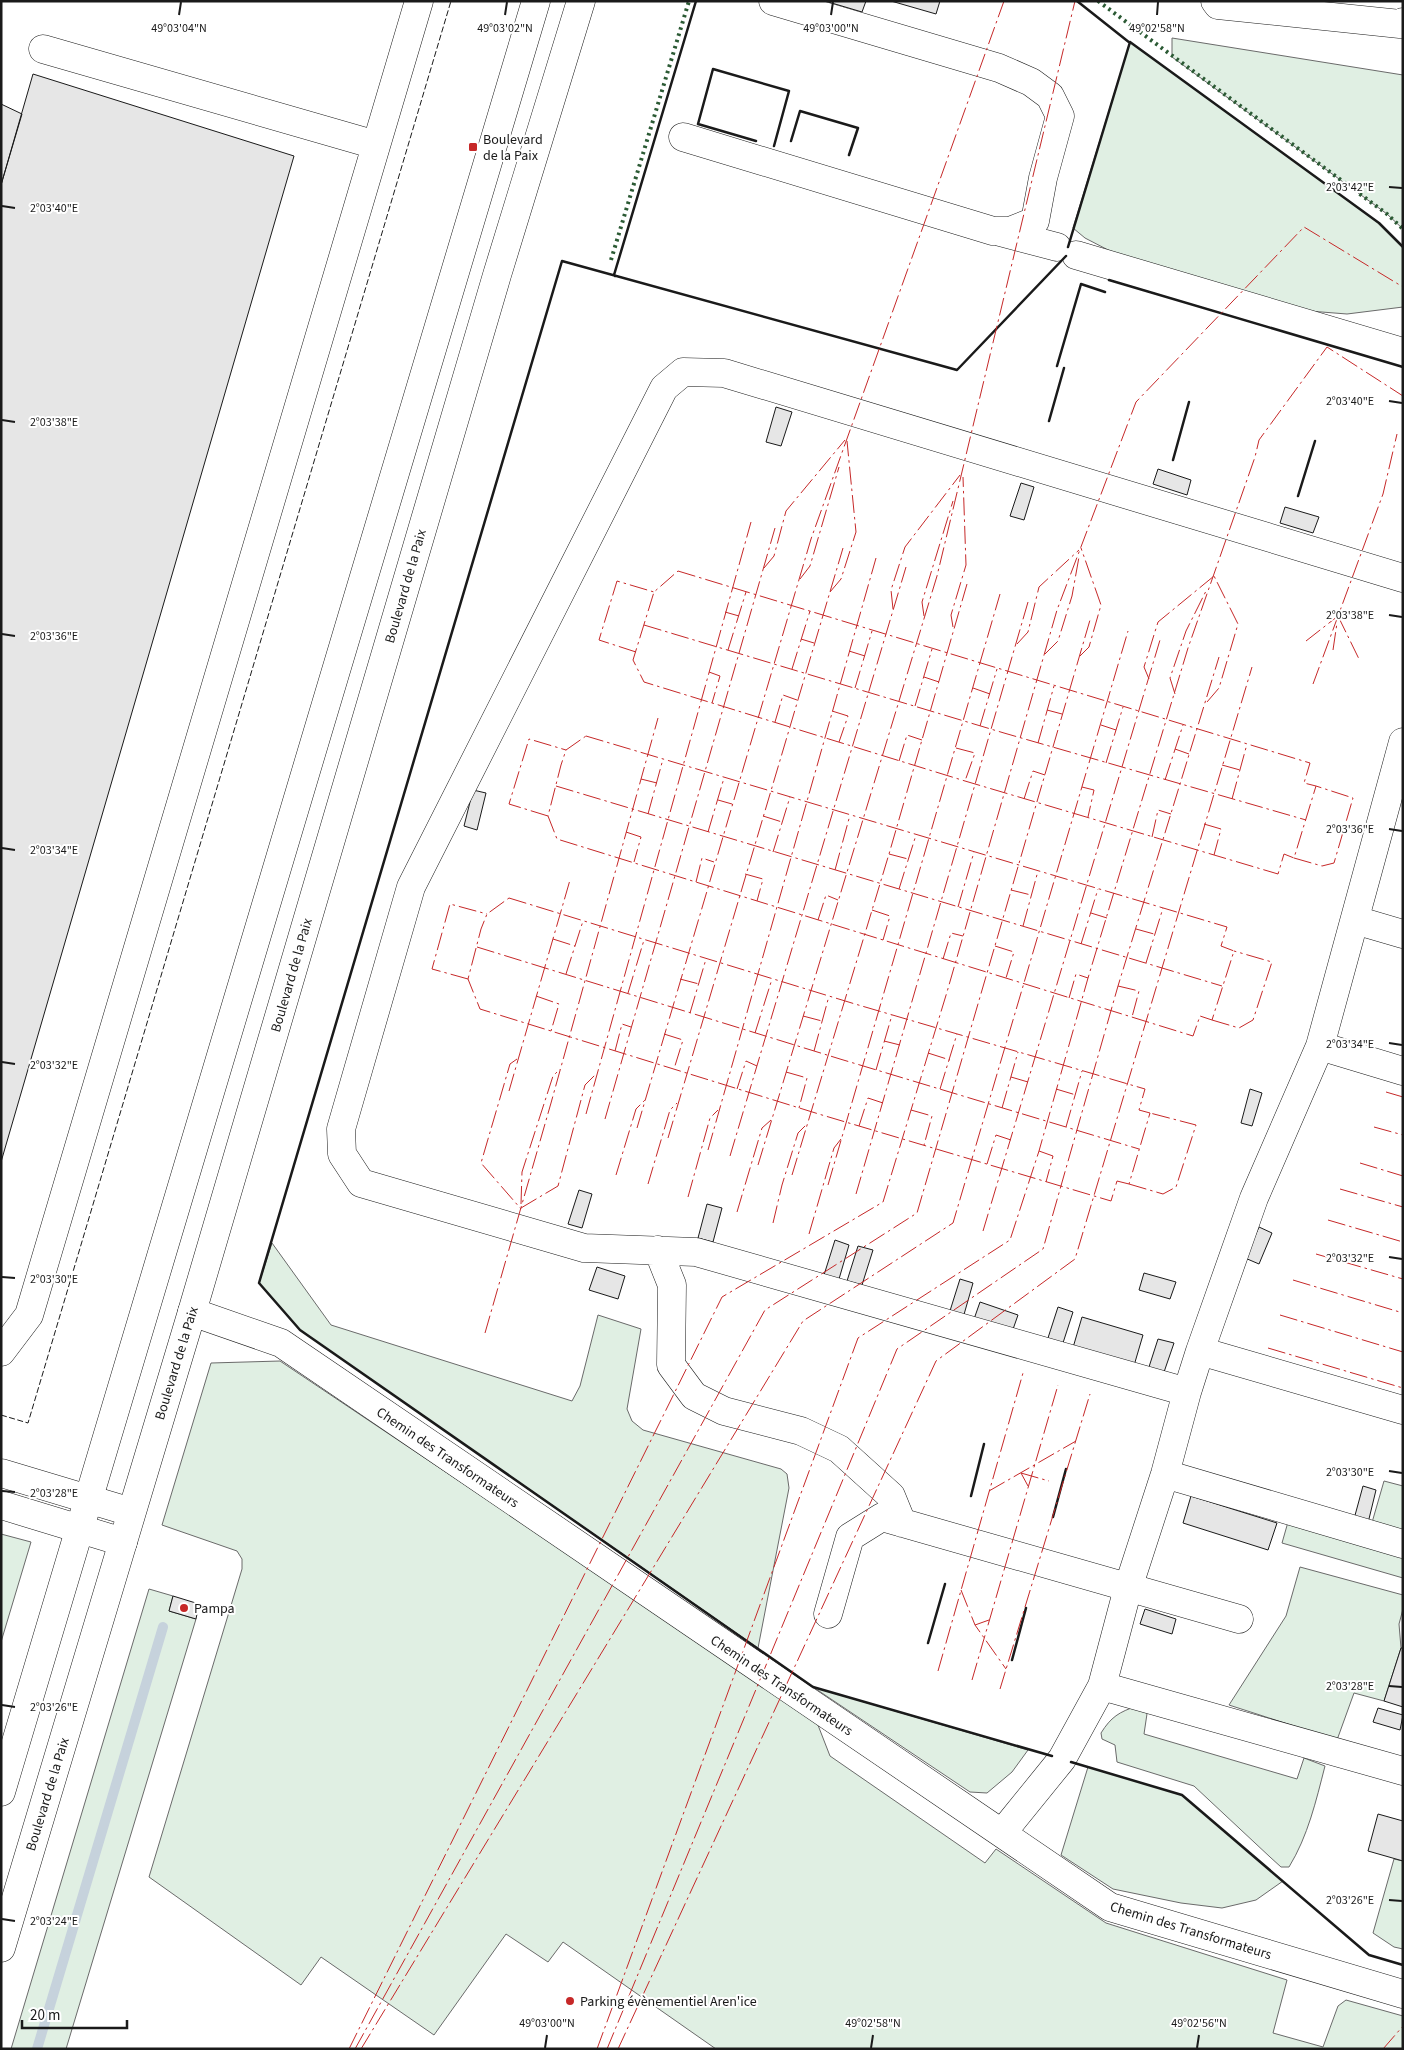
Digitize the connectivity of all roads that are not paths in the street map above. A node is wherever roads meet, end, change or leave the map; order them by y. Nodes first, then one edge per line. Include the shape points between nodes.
1 (419, 1) edge
2 (536, 1) edge
3 (581, 1) edge
4 (773, 1) edge
5 (1215, 1) edge
6 (1403, 22) edge
7 (43, 49) dead end
8 (684, 137) dead end
9 (376, 145) junction
10 (994, 231) junction
11 (1403, 352) edge
12 (1403, 578) edge
13 (1403, 742) edge
14 (1355, 920) junction
15 (1403, 934) edge
16 (1320, 1046) junction
17 (1403, 1071) edge
18 (658, 1250) junction
19 (192, 1312) junction
20 (1200, 1351) junction
21 (1, 1352) edge
22 (1187, 1392) junction
23 (1403, 1410) edge
24 (1, 1473) edge
25 (1165, 1474) junction
26 (88, 1499) junction
27 (1, 1505) edge
28 (131, 1512) junction
29 (902, 1523) junction
30 (80, 1529) junction
31 (123, 1542) junction
32 (1403, 1544) edge
33 (1128, 1588) junction
34 (828, 1614) dead end
35 (1239, 1619) dead end
36 (1102, 1686) junction
37 (1403, 1771) edge
38 (1, 1792) edge
39 (1002, 1833) junction
40 (1, 1948) edge
41 (1403, 1994) edge

1 - 9 main road
2 - 26 main road
3 - 19 main road, Boulevard de la Paix
4 - 10 main road via 999,68 1031,82 1050,96 1060,116 1035,222 1010,231
5 - 6 main road via 1218,5
7 - 9 main road
8 - 10 main road
9 - 21 main road via 29,1315
10 - 11 main road
12 - 18 main road via 724,373 683,372 664,388 411,887 341,1129 342,1154 361,1183 584,1248
13 - 14 main road
14 - 15 main road
14 - 16 main road
16 - 17 main road
16 - 20 main road via 1254,1198
18 - 22 main road via 696,1252
18 - 29 main road via 672,1285 671,1364 694,1396 724,1411 801,1431 839,1449 891,1496
19 - 28 main road, Boulevard de la Paix
19 - 39 main road, Chemin des Transformateurs via 281,1343
20 - 22 main road
20 - 23 main road
22 - 25 main road
24 - 26 main road
25 - 32 main road
25 - 33 main road
26 - 28 main road
26 - 30 main road
27 - 30 main road
28 - 31 main road, Boulevard de la Paix
29 - 33 main road
29 - 34 main road via 882,1517 850,1537
30 - 31 main road
30 - 38 main road
31 - 40 main road, Boulevard de la Paix
33 - 35 main road
33 - 36 main road
36 - 37 main road
36 - 39 main road via 1062,1759
39 - 41 main road, Chemin des Transformateurs via 1110,1907

